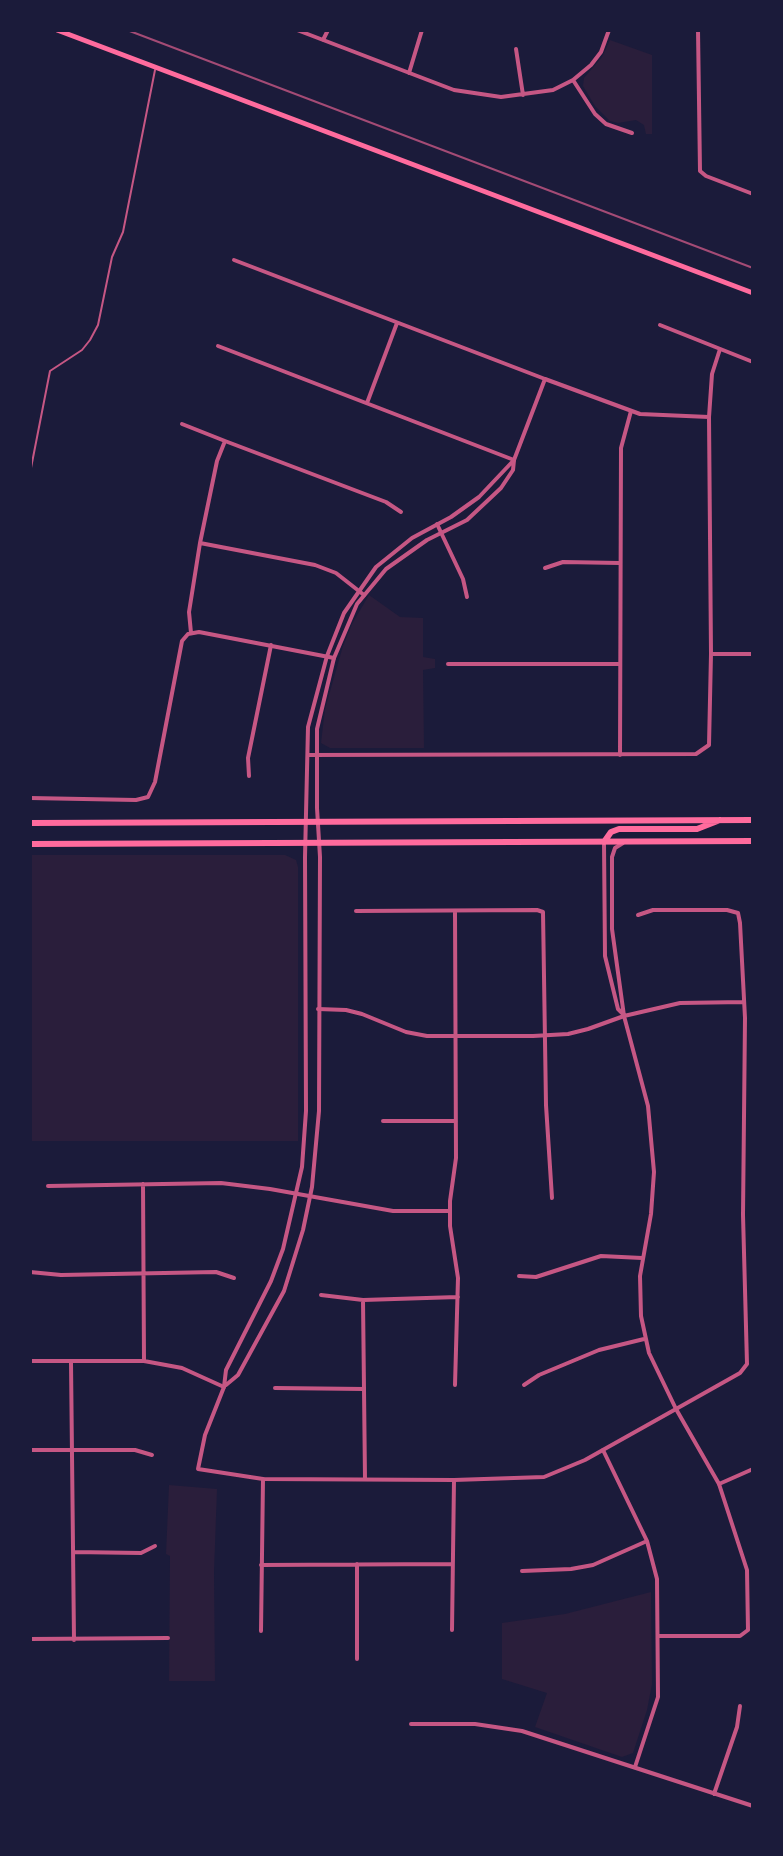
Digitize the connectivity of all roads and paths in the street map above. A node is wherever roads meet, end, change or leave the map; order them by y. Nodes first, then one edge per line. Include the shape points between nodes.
1 (57, 30) edge
2 (297, 30) edge
3 (328, 30) edge
4 (422, 30) edge
5 (609, 30) edge
6 (698, 30) edge
7 (323, 40) junction
8 (516, 49) dead end
9 (156, 67) junction
10 (409, 73) junction
11 (573, 80) junction
12 (523, 95) junction
13 (632, 133) dead end
14 (753, 194) edge
15 (234, 260) dead end
16 (753, 293) edge
17 (397, 323) junction
18 (660, 325) dead end
19 (218, 346) dead end
20 (721, 349) junction
21 (753, 362) edge
22 (545, 379) junction
23 (367, 403) junction
24 (631, 411) junction
25 (709, 417) junction
26 (182, 424) dead end
27 (225, 441) junction
28 (514, 460) junction
29 (30, 473) edge
30 (401, 512) dead end
31 (437, 524) junction
32 (442, 533) junction
33 (200, 543) junction
34 (620, 563) junction
35 (545, 568) dead end
36 (358, 590) junction
37 (364, 595) junction
38 (467, 597) dead end
39 (191, 633) junction
40 (271, 645) junction
41 (711, 654) junction
42 (753, 654) edge
43 (327, 656) junction
44 (334, 658) junction
45 (448, 664) dead end
46 (620, 664) junction
47 (308, 755) junction
48 (620, 755) junction
49 (316, 756) junction
50 (249, 776) dead end
51 (30, 798) edge
52 (720, 820) junction
53 (753, 820) edge
54 (306, 821) junction
55 (317, 821) junction
56 (30, 823) edge
57 (753, 841) edge
58 (604, 842) junction
59 (625, 842) junction
60 (305, 843) junction
61 (319, 843) junction
62 (30, 844) edge
63 (356, 911) dead end
64 (455, 911) junction
65 (638, 915) dead end
66 (744, 1002) junction
67 (318, 1009) junction
68 (624, 1016) junction
69 (544, 1035) junction
70 (456, 1036) junction
71 (383, 1121) dead end
72 (456, 1121) junction
73 (143, 1184) junction
74 (48, 1186) dead end
75 (297, 1194) junction
76 (311, 1197) junction
77 (552, 1198) dead end
78 (450, 1211) junction
79 (642, 1258) junction
80 (30, 1272) edge
81 (143, 1272) junction
82 (519, 1276) dead end
83 (234, 1278) dead end
84 (321, 1295) dead end
85 (458, 1297) junction
86 (363, 1300) junction
87 (644, 1339) junction
88 (30, 1361) edge
89 (144, 1361) junction
90 (71, 1362) junction
91 (455, 1385) dead end
92 (524, 1385) dead end
93 (224, 1387) junction
94 (275, 1388) dead end
95 (364, 1389) junction
96 (676, 1409) junction
97 (30, 1450) edge
98 (603, 1450) junction
99 (73, 1451) junction
100 (152, 1455) dead end
101 (753, 1469) edge
102 (263, 1479) junction
103 (365, 1479) junction
104 (454, 1480) junction
105 (719, 1484) junction
106 (647, 1541) junction
107 (155, 1546) dead end
108 (73, 1552) junction
109 (357, 1564) junction
110 (452, 1564) junction
111 (261, 1565) junction
112 (522, 1571) dead end
113 (452, 1630) dead end
114 (261, 1631) dead end
115 (659, 1636) junction
116 (168, 1638) dead end
117 (30, 1639) edge
118 (74, 1640) junction
119 (357, 1659) dead end
120 (740, 1706) dead end
121 (411, 1724) dead end
122 (635, 1767) junction
123 (714, 1794) junction
124 (753, 1806) edge

1 - 9 main road
2 - 7 street
3 - 7 street
4 - 10 street
5 - 11 street via 601,52
6 - 14 street via 698,165 706,176
7 - 10 street
8 - 12 street
9 - 16 main road
9 - 29 lane via 98,325 82,350 50,371
10 - 12 street via 473,94
11 - 12 street
11 - 13 street via 606,124
15 - 17 street
17 - 22 street
17 - 23 street
18 - 20 street
19 - 23 street
20 - 21 street
20 - 25 street via 712,374
22 - 24 street
22 - 28 street
23 - 28 street
24 - 25 street
24 - 34 street via 621,448
25 - 41 street
26 - 27 street
27 - 30 street
27 - 33 street
28 - 31 street via 479,497
28 - 32 street via 513,470 487,503
31 - 32 street
31 - 36 street via 394,551
32 - 37 street via 386,569
32 - 38 street
33 - 36 street via 315,565
33 - 39 street via 189,612
34 - 35 street via 563,562
34 - 46 street
36 - 37 street
36 - 43 street
37 - 44 street
39 - 40 street
39 - 51 street via 182,641 148,797
40 - 43 street
40 - 50 street
41 - 42 street
41 - 48 street via 707,748 696,754
43 - 44 street
43 - 47 street via 311,711
44 - 49 street via 320,712
45 - 46 street
46 - 48 street
47 - 49 street
47 - 54 street
48 - 49 street
49 - 55 street
52 - 53 main road
52 - 55 main road
52 - 58 main road via 697,829 619,829
54 - 55 main road
54 - 56 main road
54 - 60 street
55 - 61 street
57 - 59 main road
58 - 59 main road
58 - 61 main road
58 - 68 street via 605,956
59 - 68 street via 613,852 612,885 612,929
60 - 61 main road
60 - 62 main road
60 - 75 street via 305,1123
61 - 67 street
63 - 64 street
64 - 69 street via 543,912
64 - 70 street
65 - 66 street via 653,910 738,913
66 - 68 street via 680,1003
66 - 96 street via 745,1369
67 - 70 street via 362,1014 406,1032
67 - 76 street via 318,1121
68 - 69 street via 588,1029
68 - 79 street via 652,1137 653,1189
69 - 70 street
69 - 77 street
70 - 72 street
71 - 72 street
72 - 78 street
73 - 74 street
73 - 75 street via 221,1183
73 - 81 street
75 - 76 street
75 - 93 street via 271,1281 226,1370
76 - 78 street via 393,1211
76 - 93 street via 284,1291 238,1375
78 - 85 street
79 - 82 street via 601,1256 536,1277
79 - 87 street
80 - 81 street
81 - 83 street via 216,1272
81 - 89 street
84 - 86 street
85 - 86 street
85 - 91 street
86 - 95 street
87 - 92 street via 599,1350
87 - 96 street
88 - 90 street
89 - 90 street
89 - 93 street via 182,1368
90 - 99 street
93 - 102 street via 198,1469
94 - 95 street
95 - 103 street
96 - 98 street
96 - 105 street
97 - 99 street
98 - 104 street via 544,1477
98 - 106 street
99 - 100 street via 135,1450
99 - 108 street
101 - 105 street
102 - 103 street
102 - 111 street
103 - 104 street
104 - 110 street
105 - 115 street via 747,1570 746,1632
106 - 112 street via 593,1565
106 - 115 street via 657,1579
107 - 108 street via 141,1553
108 - 118 street
109 - 110 street
109 - 111 street
109 - 119 street
110 - 113 street
111 - 114 street
115 - 122 street via 658,1697
116 - 118 street
117 - 118 street
120 - 123 street
121 - 122 street via 499,1726
122 - 123 street
123 - 124 street

